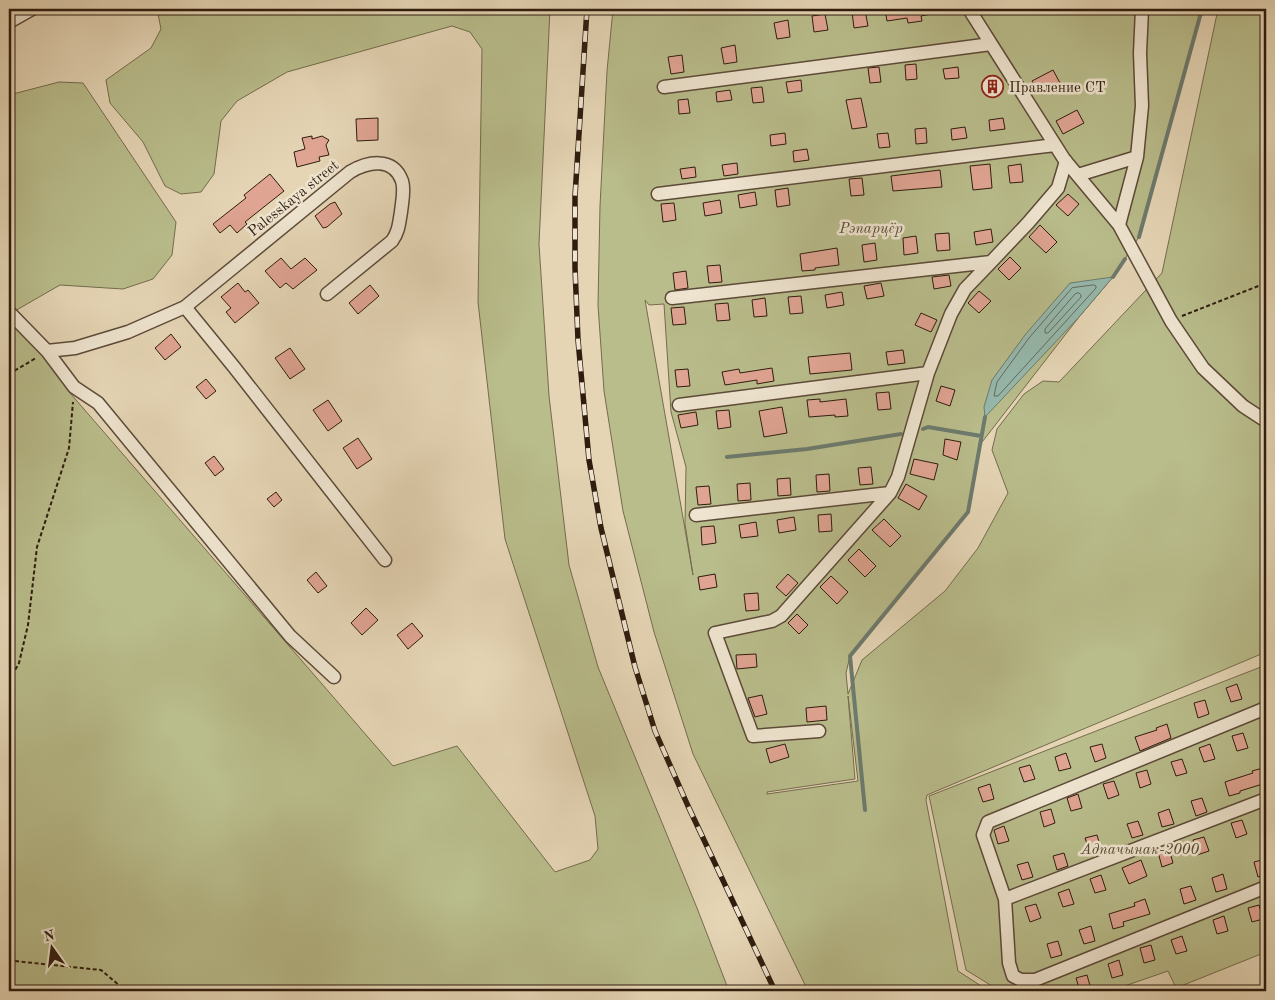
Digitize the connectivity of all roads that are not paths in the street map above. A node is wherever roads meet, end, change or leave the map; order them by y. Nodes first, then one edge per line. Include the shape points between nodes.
1 (32, 9) edge
2 (969, 9) edge
3 (1142, 9) edge
4 (9, 22) edge
5 (991, 44) junction
6 (664, 87) dead end
7 (1055, 145) junction
8 (1137, 158) junction
9 (1066, 161) junction
10 (1078, 175) junction
11 (658, 194) dead end
12 (1119, 226) junction
13 (991, 262) junction
14 (327, 294) dead end
15 (672, 298) dead end
16 (185, 307) junction
17 (9, 312) edge
18 (47, 351) junction
19 (928, 373) junction
20 (679, 405) dead end
21 (1266, 421) edge
22 (890, 493) junction
23 (696, 515) dead end
24 (385, 560) dead end
25 (334, 677) dead end
26 (1266, 708) edge
27 (819, 731) dead end
28 (1266, 799) edge
29 (1266, 887) edge
30 (1005, 899) junction

1 - 4 street
2 - 5 street
3 - 8 street via 1142,106
5 - 6 street
5 - 7 street
7 - 9 street
7 - 11 street
8 - 10 street
8 - 12 street
9 - 10 street
9 - 13 street via 1058,188
10 - 12 street
12 - 21 street via 1171,321 1203,368 1243,406
13 - 15 street
13 - 19 street via 965,289 951,314
14 - 16 street, Palesskaya street via 392,241 398,232 402,182 397,171 387,164 374,163 350,172
16 - 18 street, Palesskaya street via 128,332 75,348
16 - 24 street
17 - 18 street
18 - 25 street via 74,387 98,404 290,636
19 - 20 street
19 - 22 street via 898,477
22 - 23 street
22 - 27 street via 781,616 772,621 715,633 753,736
26 - 30 street via 988,822 983,835
28 - 30 street
29 - 30 street via 1035,980 1021,980 1013,976 1009,963

